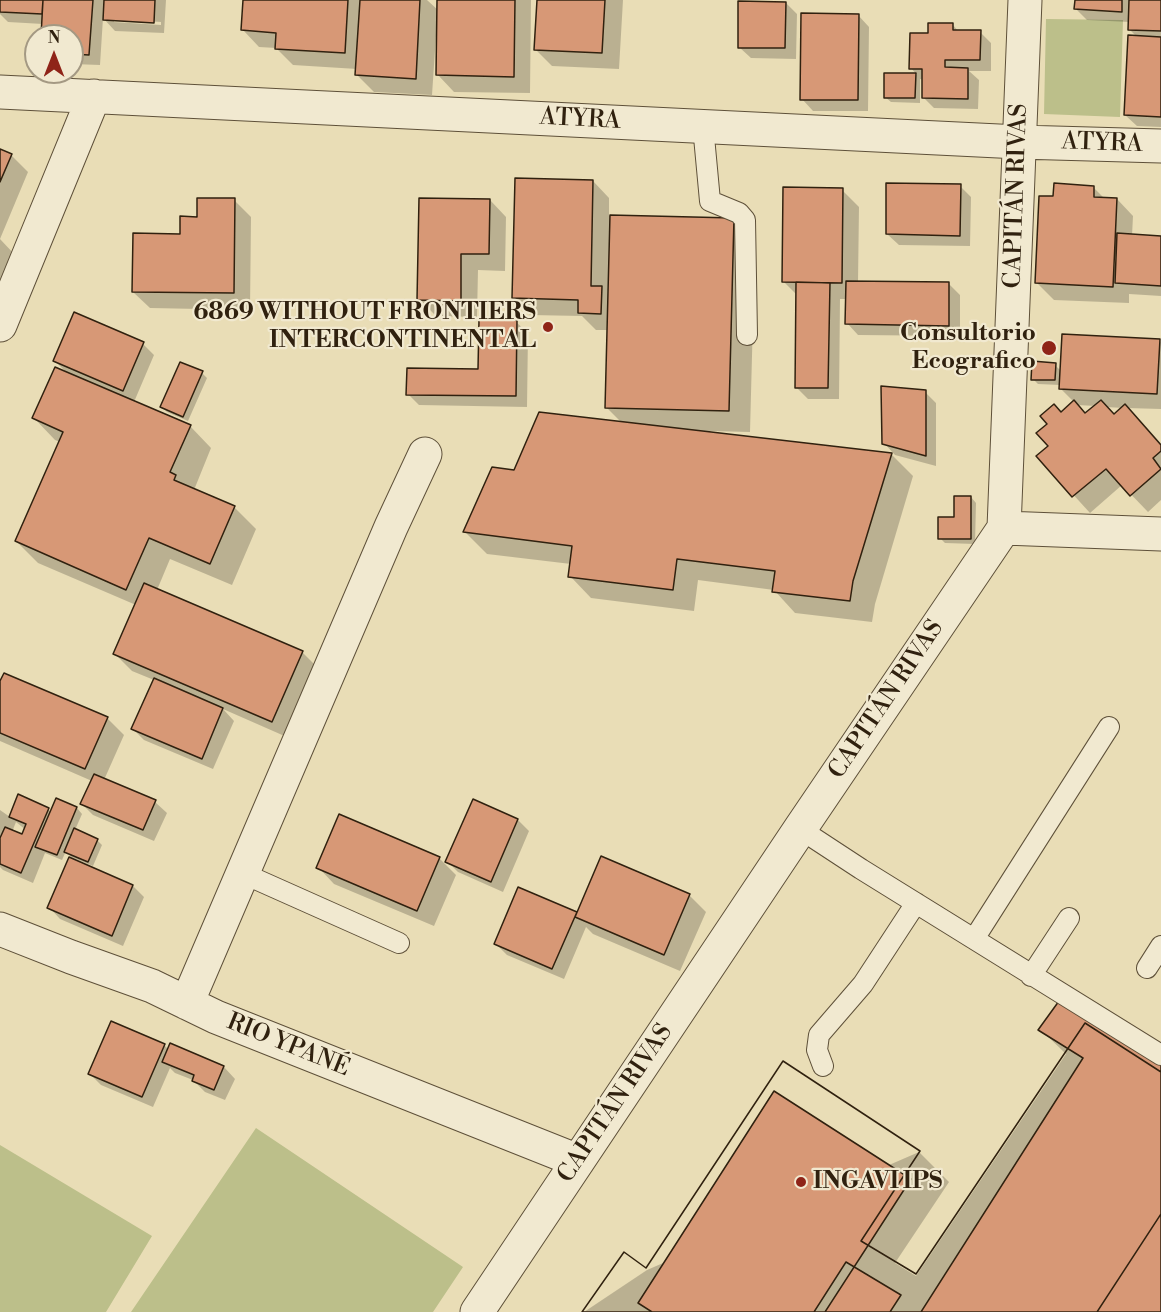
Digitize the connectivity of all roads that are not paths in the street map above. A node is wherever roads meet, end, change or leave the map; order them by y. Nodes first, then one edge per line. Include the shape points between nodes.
1 (1025, 0) edge
2 (0, 92) edge
3 (94, 96) junction
4 (703, 126) junction
5 (1019, 142) junction
6 (1161, 146) edge
7 (0, 325) edge
8 (747, 334) dead end
9 (424, 453) dead end
10 (1004, 528) junction
11 (1161, 534) edge
12 (1109, 726) dead end
13 (800, 829) junction
14 (242, 873) junction
15 (916, 903) junction
16 (1069, 918) dead end
17 (0, 929) edge
18 (974, 939) junction
19 (399, 943) dead end
20 (1161, 946) edge
21 (1147, 968) dead end
22 (1031, 976) junction
23 (186, 1003) junction
24 (1161, 1055) edge
25 (823, 1066) dead end
26 (578, 1161) junction
27 (477, 1312) edge

1 - 5 street, CAPITÁN RIVAS
2 - 3 street, ATYRA
3 - 4 street, ATYRA
3 - 7 street
4 - 5 street, ATYRA
4 - 8 lane via 711,201 739,213 745,220
5 - 6 street, ATYRA
5 - 10 street, CAPITÁN RIVAS
9 - 14 street
10 - 11 street
10 - 13 street, CAPITÁN RIVAS
12 - 18 lane
13 - 15 lane
13 - 26 street, CAPITÁN RIVAS
14 - 19 lane
14 - 23 street
15 - 18 lane
15 - 25 lane via 863,984 819,1035 817,1050
16 - 22 lane
17 - 23 street, RIO YPANÉ via 152,986
18 - 22 lane
20 - 21 lane
22 - 24 lane
23 - 26 street, RIO YPANÉ
26 - 27 street, CAPITÁN RIVAS

